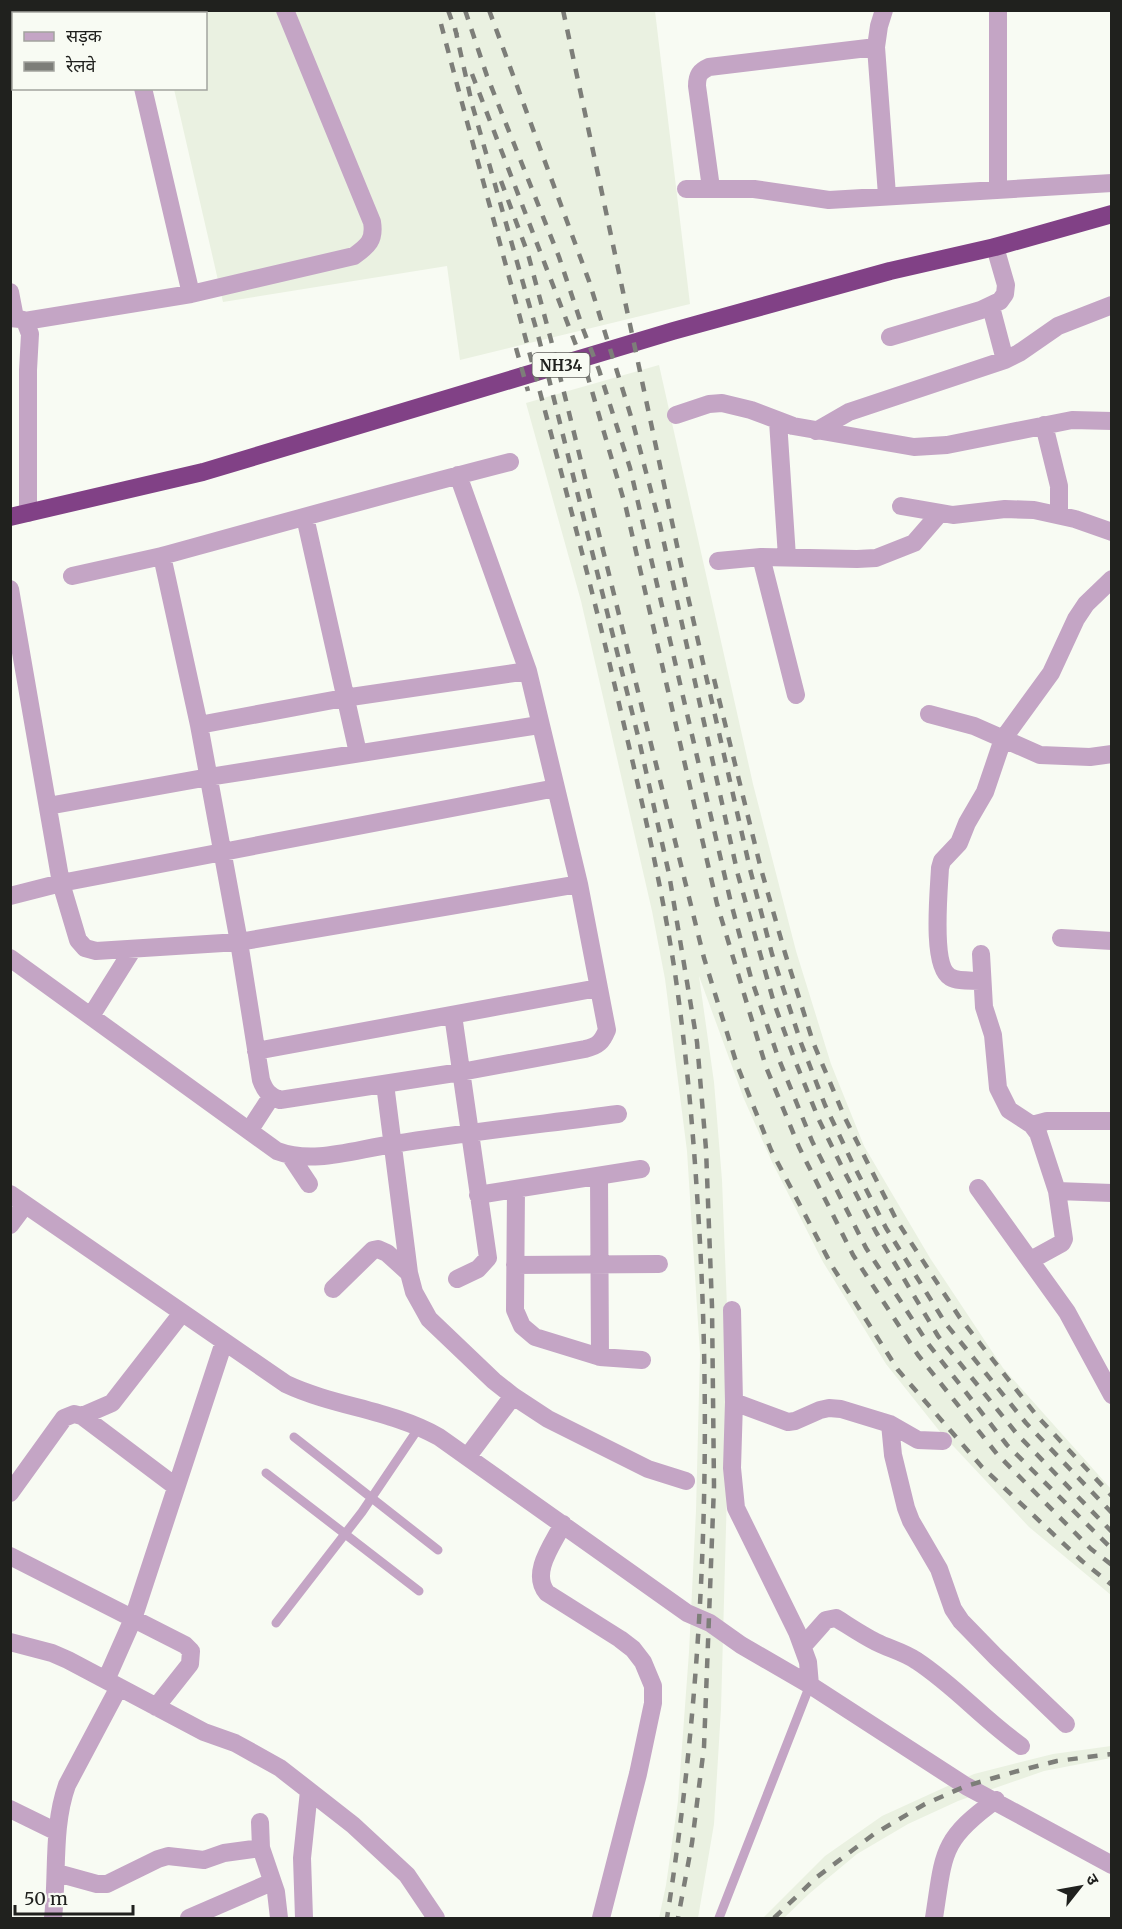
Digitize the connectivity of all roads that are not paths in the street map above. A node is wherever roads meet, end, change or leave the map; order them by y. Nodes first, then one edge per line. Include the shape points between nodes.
1 (285, 10) edge
2 (884, 10) edge
3 (998, 10) edge
4 (876, 47) junction
5 (143, 90) edge
6 (1112, 183) edge
7 (711, 188) junction
8 (686, 189) dead end
9 (998, 190) junction
10 (887, 195) junction
11 (1112, 214) edge
12 (995, 247) junction
13 (10, 292) edge
14 (191, 294) junction
15 (1112, 305) edge
16 (991, 307) junction
17 (17, 319) edge
18 (890, 337) dead end
19 (1005, 360) junction
20 (19, 371) edge
21 (676, 415) dead end
22 (1112, 420) edge
23 (778, 421) junction
24 (1044, 425) junction
25 (816, 432) junction
26 (510, 462) dead end
27 (458, 475) junction
28 (901, 506) dead end
29 (940, 513) junction
30 (19, 515) edge
31 (1059, 515) junction
32 (305, 517) junction
33 (1112, 532) edge
34 (162, 556) junction
35 (761, 557) junction
36 (787, 557) junction
37 (718, 561) dead end
38 (72, 576) dead end
39 (1112, 579) edge
40 (10, 590) edge
41 (528, 671) junction
42 (796, 695) dead end
43 (344, 698) junction
44 (928, 714) dead end
45 (199, 724) junction
46 (540, 724) junction
47 (1002, 739) junction
48 (358, 753) junction
49 (1112, 754) edge
50 (208, 777) junction
51 (556, 788) junction
52 (48, 806) junction
53 (222, 851) junction
54 (61, 883) junction
55 (579, 884) junction
56 (10, 896) edge
57 (1061, 938) dead end
58 (1112, 941) edge
59 (239, 942) junction
60 (133, 949) junction
61 (981, 954) dead end
62 (10, 958) edge
63 (982, 981) junction
64 (598, 988) junction
65 (91, 1016) junction
66 (453, 1016) junction
67 (256, 1051) junction
68 (461, 1072) junction
69 (385, 1084) junction
70 (271, 1097) junction
71 (618, 1114) dead end
72 (1112, 1121) edge
73 (1032, 1125) junction
74 (249, 1131) junction
75 (470, 1134) junction
76 (394, 1144) junction
77 (291, 1157) junction
78 (641, 1169) dead end
79 (599, 1176) junction
80 (309, 1184) dead end
81 (978, 1188) dead end
82 (516, 1189) junction
83 (1058, 1191) junction
84 (1112, 1193) edge
85 (478, 1196) junction
86 (18, 1199) edge
87 (10, 1225) edge
88 (1031, 1260) junction
89 (600, 1264) junction
90 (658, 1264) dead end
91 (515, 1265) junction
92 (409, 1273) junction
93 (457, 1279) dead end
94 (333, 1289) dead end
95 (732, 1310) dead end
96 (182, 1313) junction
97 (224, 1342) junction
98 (600, 1357) junction
99 (642, 1360) dead end
100 (1112, 1395) edge
101 (513, 1396) junction
102 (734, 1402) junction
103 (82, 1416) junction
104 (890, 1424) junction
105 (420, 1426) junction
106 (294, 1437) dead end
107 (943, 1441) dead end
108 (468, 1456) junction
109 (266, 1473) dead end
110 (686, 1481) dead end
111 (175, 1485) junction
112 (10, 1493) edge
113 (372, 1497) junction
114 (562, 1524) junction
115 (344, 1535) junction
116 (438, 1550) dead end
117 (10, 1556) edge
118 (419, 1591) dead end
119 (133, 1619) junction
120 (276, 1623) dead end
121 (10, 1642) edge
122 (802, 1646) junction
123 (112, 1684) junction
124 (810, 1685) junction
125 (156, 1707) junction
126 (1066, 1724) dead end
127 (1021, 1746) dead end
128 (309, 1791) junction
129 (996, 1800) junction
130 (10, 1809) edge
131 (260, 1822) dead end
132 (57, 1832) junction
133 (261, 1848) junction
134 (1112, 1865) edge
135 (57, 1874) junction
136 (272, 1882) junction
137 (53, 1918) edge
138 (189, 1918) edge
139 (279, 1918) edge
140 (304, 1918) edge
141 (436, 1918) edge
142 (601, 1918) edge
143 (719, 1918) edge
144 (933, 1918) edge

1 - 14 street via 374,233 354,256
2 - 4 street
3 - 9 street
4 - 7 street via 701,71 697,86
4 - 10 street
5 - 14 street
6 - 9 street
7 - 8 street
7 - 10 street via 754,189 829,200
9 - 10 street
11 - 12 highway, NH34
12 - 16 street via 1006,285 1005,294
12 - 30 highway, NH34 via 890,271 674,331 203,472
13 - 17 street
14 - 17 street
15 - 19 street via 1058,326
16 - 18 street
16 - 19 street
17 - 20 street via 30,334
19 - 25 street via 849,412
20 - 30 street
21 - 23 street via 722,403
22 - 24 street
23 - 25 street
23 - 36 street
24 - 25 street via 947,445 914,447
24 - 31 street via 1059,486
26 - 27 street
27 - 32 street
27 - 41 street
28 - 29 street
29 - 31 street via 1020,509
29 - 36 street via 914,543 876,558
31 - 33 street
32 - 34 street
32 - 43 street
34 - 38 street
34 - 45 street
35 - 36 street
35 - 37 street
35 - 42 street
39 - 47 street via 1086,604 1051,673
40 - 52 street
41 - 43 street
41 - 46 street
43 - 45 street
43 - 48 street
44 - 47 street via 975,726
45 - 50 street
46 - 48 street
46 - 51 street
47 - 49 street via 1040,755
47 - 63 street via 986,792 959,843 940,868 942,969 952,979
48 - 50 street
50 - 52 street
50 - 53 street
51 - 53 street
51 - 55 street
52 - 54 street
53 - 54 street
53 - 59 street
54 - 56 street
54 - 60 street via 78,940 85,948
55 - 59 street
55 - 64 street
57 - 58 street
59 - 60 street
59 - 67 street
60 - 65 street
61 - 63 street
62 - 65 street
63 - 73 street via 1001,1097 1009,1110
64 - 66 street
64 - 68 street via 607,1030 597,1046
65 - 74 street
66 - 67 street
66 - 68 street
67 - 70 street via 261,1080
68 - 69 street
68 - 75 street
69 - 70 street via 280,1100
69 - 76 street
70 - 74 street
71 - 75 street
72 - 73 street via 1047,1121
73 - 83 street
74 - 77 street
75 - 76 street
75 - 85 street
76 - 77 street via 312,1158
76 - 92 street
77 - 80 street
78 - 79 street
79 - 82 street
79 - 89 street
81 - 88 street
82 - 85 street
82 - 91 street
83 - 84 street
83 - 88 street via 1064,1239 1058,1247
85 - 93 street via 488,1258 478,1269
86 - 87 street
86 - 96 street
88 - 100 street via 1067,1312
89 - 90 street
89 - 91 street
89 - 98 street
91 - 98 street via 515,1310 522,1326 535,1337
92 - 94 street via 387,1253 373,1250
92 - 101 street via 417,1299 429,1318
95 - 102 street
96 - 97 street
96 - 103 street via 112,1403
97 - 105 street via 309,1395
97 - 111 street
98 - 99 street
101 - 108 street
101 - 110 street via 548,1419 648,1469
102 - 104 street via 788,1422 829,1408
102 - 122 street via 732,1468 736,1508
103 - 111 street
103 - 112 street via 64,1418
104 - 107 street via 918,1440
104 - 126 street via 896,1469 909,1515 939,1569 956,1614
105 - 108 street
105 - 113 lane
106 - 113 lane
108 - 114 street
109 - 115 lane
111 - 119 street
113 - 115 lane
113 - 116 lane
114 - 124 street via 687,1613
114 - 142 street via 540,1571 542,1587 633,1649 644,1662 652,1686 653,1703 638,1774
115 - 118 lane
115 - 120 lane
117 - 119 street
119 - 123 street
119 - 125 street via 191,1651 190,1664
121 - 123 street via 52,1653
122 - 124 street
122 - 127 street via 826,1620 836,1618 918,1661
123 - 125 street
123 - 132 street via 61,1801
124 - 129 street via 966,1786
124 - 143 lane
125 - 128 street via 259,1755
128 - 140 street via 302,1858
128 - 141 street via 407,1875
129 - 134 street
129 - 144 street via 964,1825 948,1845
130 - 132 street
131 - 133 street
132 - 135 street
133 - 135 street via 204,1860 168,1856 107,1884
133 - 136 street
135 - 137 street
136 - 138 street
136 - 139 street

